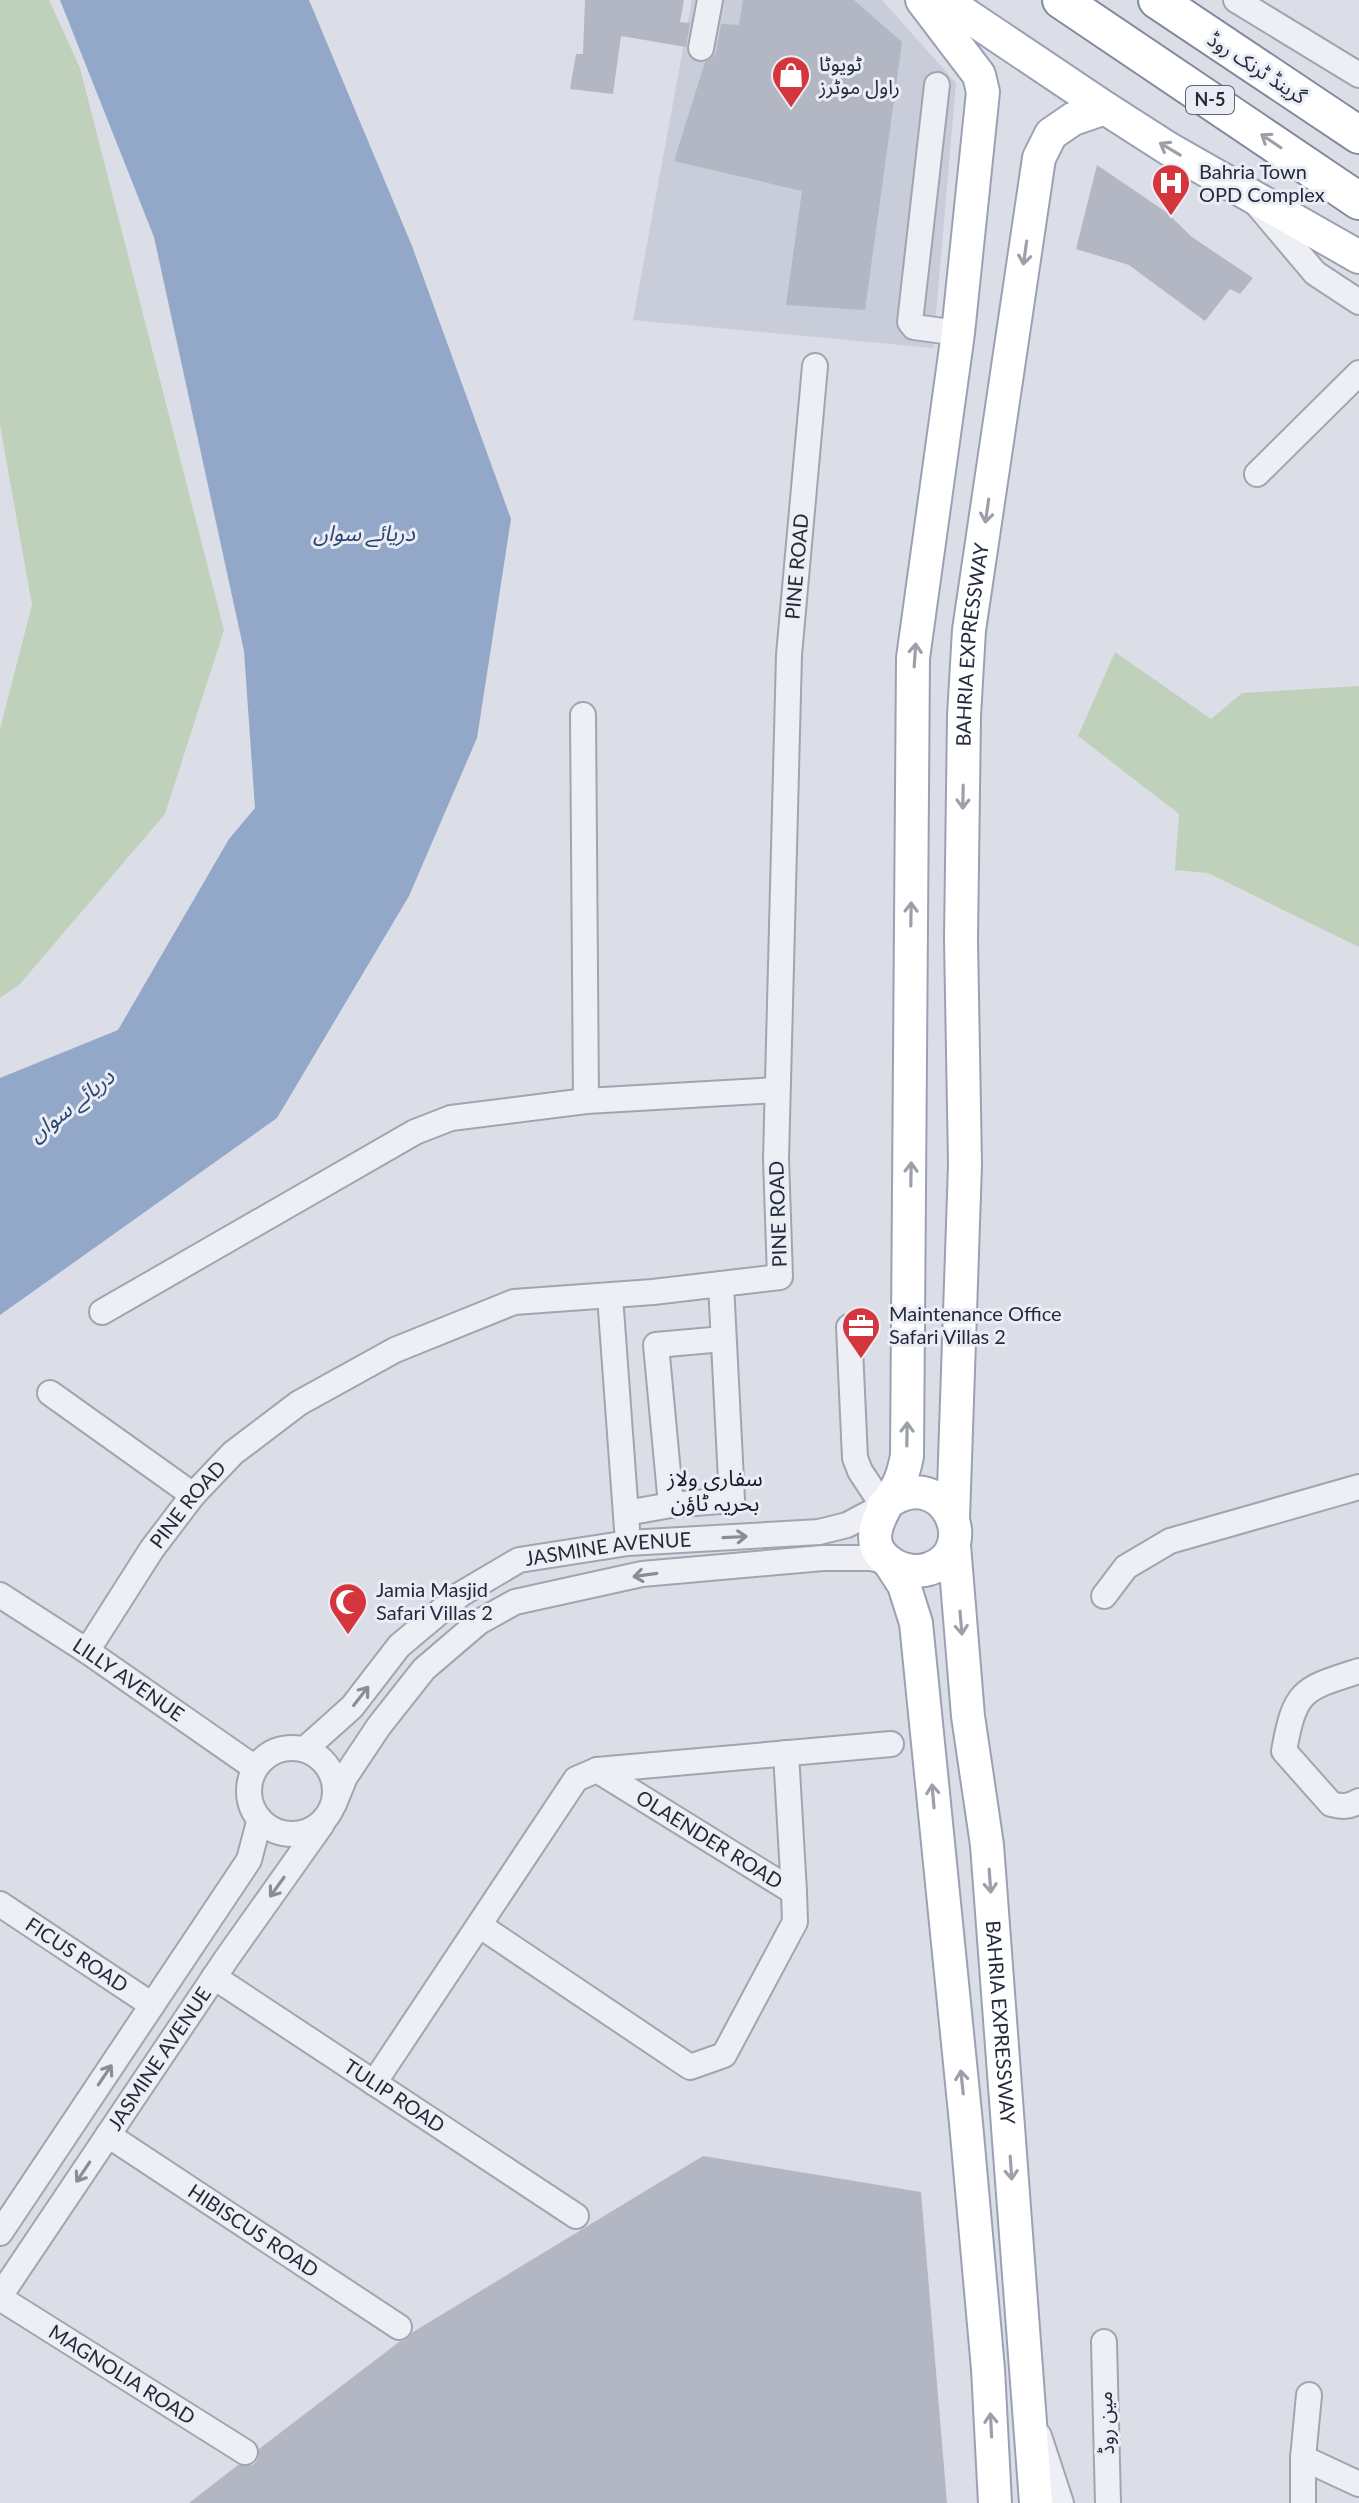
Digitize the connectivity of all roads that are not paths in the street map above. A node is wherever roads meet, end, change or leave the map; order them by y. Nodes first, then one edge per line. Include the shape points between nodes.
1 (710, 0) edge
2 (922, 0) edge
3 (944, 0) edge
4 (1061, 0) edge
5 (1157, 0) edge
6 (1236, 0) edge
7 (701, 48) dead end
8 (1359, 75) edge
9 (937, 85) dead end
10 (1105, 108) junction
11 (1359, 135) edge
12 (1248, 194) junction
13 (1359, 201) edge
14 (1359, 257) edge
15 (1359, 302) edge
16 (958, 333) junction
17 (815, 366) dead end
18 (1359, 373) edge
19 (1257, 474) dead end
20 (583, 715) dead end
21 (777, 1090) junction
22 (586, 1101) junction
23 (721, 1284) junction
24 (610, 1296) junction
25 (102, 1312) dead end
26 (849, 1327) dead end
27 (723, 1339) junction
28 (658, 1363) junction
29 (615, 1365) junction
30 (50, 1393) dead end
31 (664, 1430) junction
32 (620, 1435) junction
33 (1359, 1487) edge
34 (193, 1495) junction
35 (671, 1505) junction
36 (883, 1506) junction
37 (626, 1513) junction
38 (953, 1532) junction
39 (628, 1543) junction
40 (889, 1562) junction
41 (0, 1595) edge
42 (1104, 1596) dead end
43 (87, 1651) junction
44 (1359, 1671) edge
45 (891, 1744) dead end
46 (305, 1749) junction
47 (786, 1753) junction
48 (255, 1768) junction
49 (597, 1770) junction
50 (1359, 1801) edge
51 (328, 1814) junction
52 (259, 1822) junction
53 (794, 1892) junction
54 (0, 1904) edge
55 (479, 1925) junction
56 (214, 1977) junction
57 (152, 2005) junction
58 (374, 2083) junction
59 (108, 2135) junction
60 (576, 2216) dead end
61 (0, 2233) edge
62 (0, 2297) edge
63 (399, 2327) dead end
64 (1104, 2342) dead end
65 (1309, 2395) dead end
66 (1030, 2408) junction
67 (245, 2452) dead end
68 (1303, 2458) junction
69 (1359, 2484) edge
70 (995, 2503) edge
71 (1036, 2503) edge
72 (1061, 2503) edge
73 (1108, 2503) edge
74 (1303, 2503) edge

1 - 7 street
2 - 16 main road via 979,75 983,92
3 - 10 main road
13 -> 4 highway, N-5
5 - 11 highway, گرینڈ ٹرنک روڈ / N-5
6 - 8 street
9 - 16 street via 910,322
12 -> 10 main road
10 -> 38 main road, BAHRIA EXPRESSWAY via 1051,134 1039,158 969,630 961,939 965,1165
12 - 14 main road
12 - 15 street via 1315,273
36 -> 16 main road via 901,1478 907,1456 913,658
17 - 21 street, PINE ROAD via 789,655
18 - 19 street
20 - 22 street
21 - 22 street
21 - 23 street, PINE ROAD via 780,1277
22 - 25 street via 451,1118 415,1132
23 - 24 street, PINE ROAD
23 - 27 street
24 - 29 street
24 - 34 street, PINE ROAD via 514,1302 395,1350 299,1403 233,1453
26 - 36 street via 855,1458
27 - 28 street via 656,1345
27 - 35 street via 732,1500
28 - 29 street
28 - 31 street
29 - 32 street
30 - 34 street
31 - 32 street
31 - 35 street
32 - 37 street
33 - 42 street via 1170,1541 1126,1567
34 - 43 street, PINE ROAD
35 - 37 street
36 - 38 main road via 904,1493 928,1494 948,1507
39 -> 36 street, JASMINE AVENUE via 819,1532 847,1525
36 - 40 main road via 876,1542
37 - 39 street
38 - 40 main road via 946,1558 933,1567 918,1572
38 -> 66 main road, BAHRIA EXPRESSWAY via 968,1716 987,1845
46 -> 39 street, JASMINE AVENUE via 352,1707 399,1646 461,1594 519,1560
40 -> 51 street, JASMINE AVENUE via 823,1558 642,1574 515,1602 479,1622 424,1669 345,1777
70 -> 40 main road, BAHRIA EXPRESSWAY via 988,2369 916,1623 904,1585
41 - 43 street, LILLY AVENUE
43 - 48 street, LILLY AVENUE
44 - 50 street via 1305,1691 1289,1721 1284,1751 1331,1804 1351,1806
45 - 47 street
46 - 48 street via 282,1748
46 - 51 street via 324,1761 335,1782
47 - 49 street
47 - 53 street
48 - 52 street via 249,1801
49 - 53 street, OLAENDER ROAD
49 - 55 street via 576,1779
51 - 52 street via 302,1835 279,1834
51 -> 56 street, JASMINE AVENUE
52 - 57 street, JASMINE AVENUE via 249,1860
53 - 55 street, OLAENDER ROAD via 795,1922 724,2055 690,2067
54 - 57 street, FICUS ROAD
55 - 58 street
56 - 58 street, TULIP ROAD
56 - 59 street, JASMINE AVENUE
61 -> 57 street, JASMINE AVENUE
58 - 60 street, TULIP ROAD
59 -> 62 street, JASMINE AVENUE
59 - 63 street, HIBISCUS ROAD
62 - 67 street, MAGNOLIA ROAD
64 - 73 street, مین روڈ
65 - 68 street
66 - 71 main road, BAHRIA EXPRESSWAY
66 - 72 street
68 - 69 street
68 - 74 street

